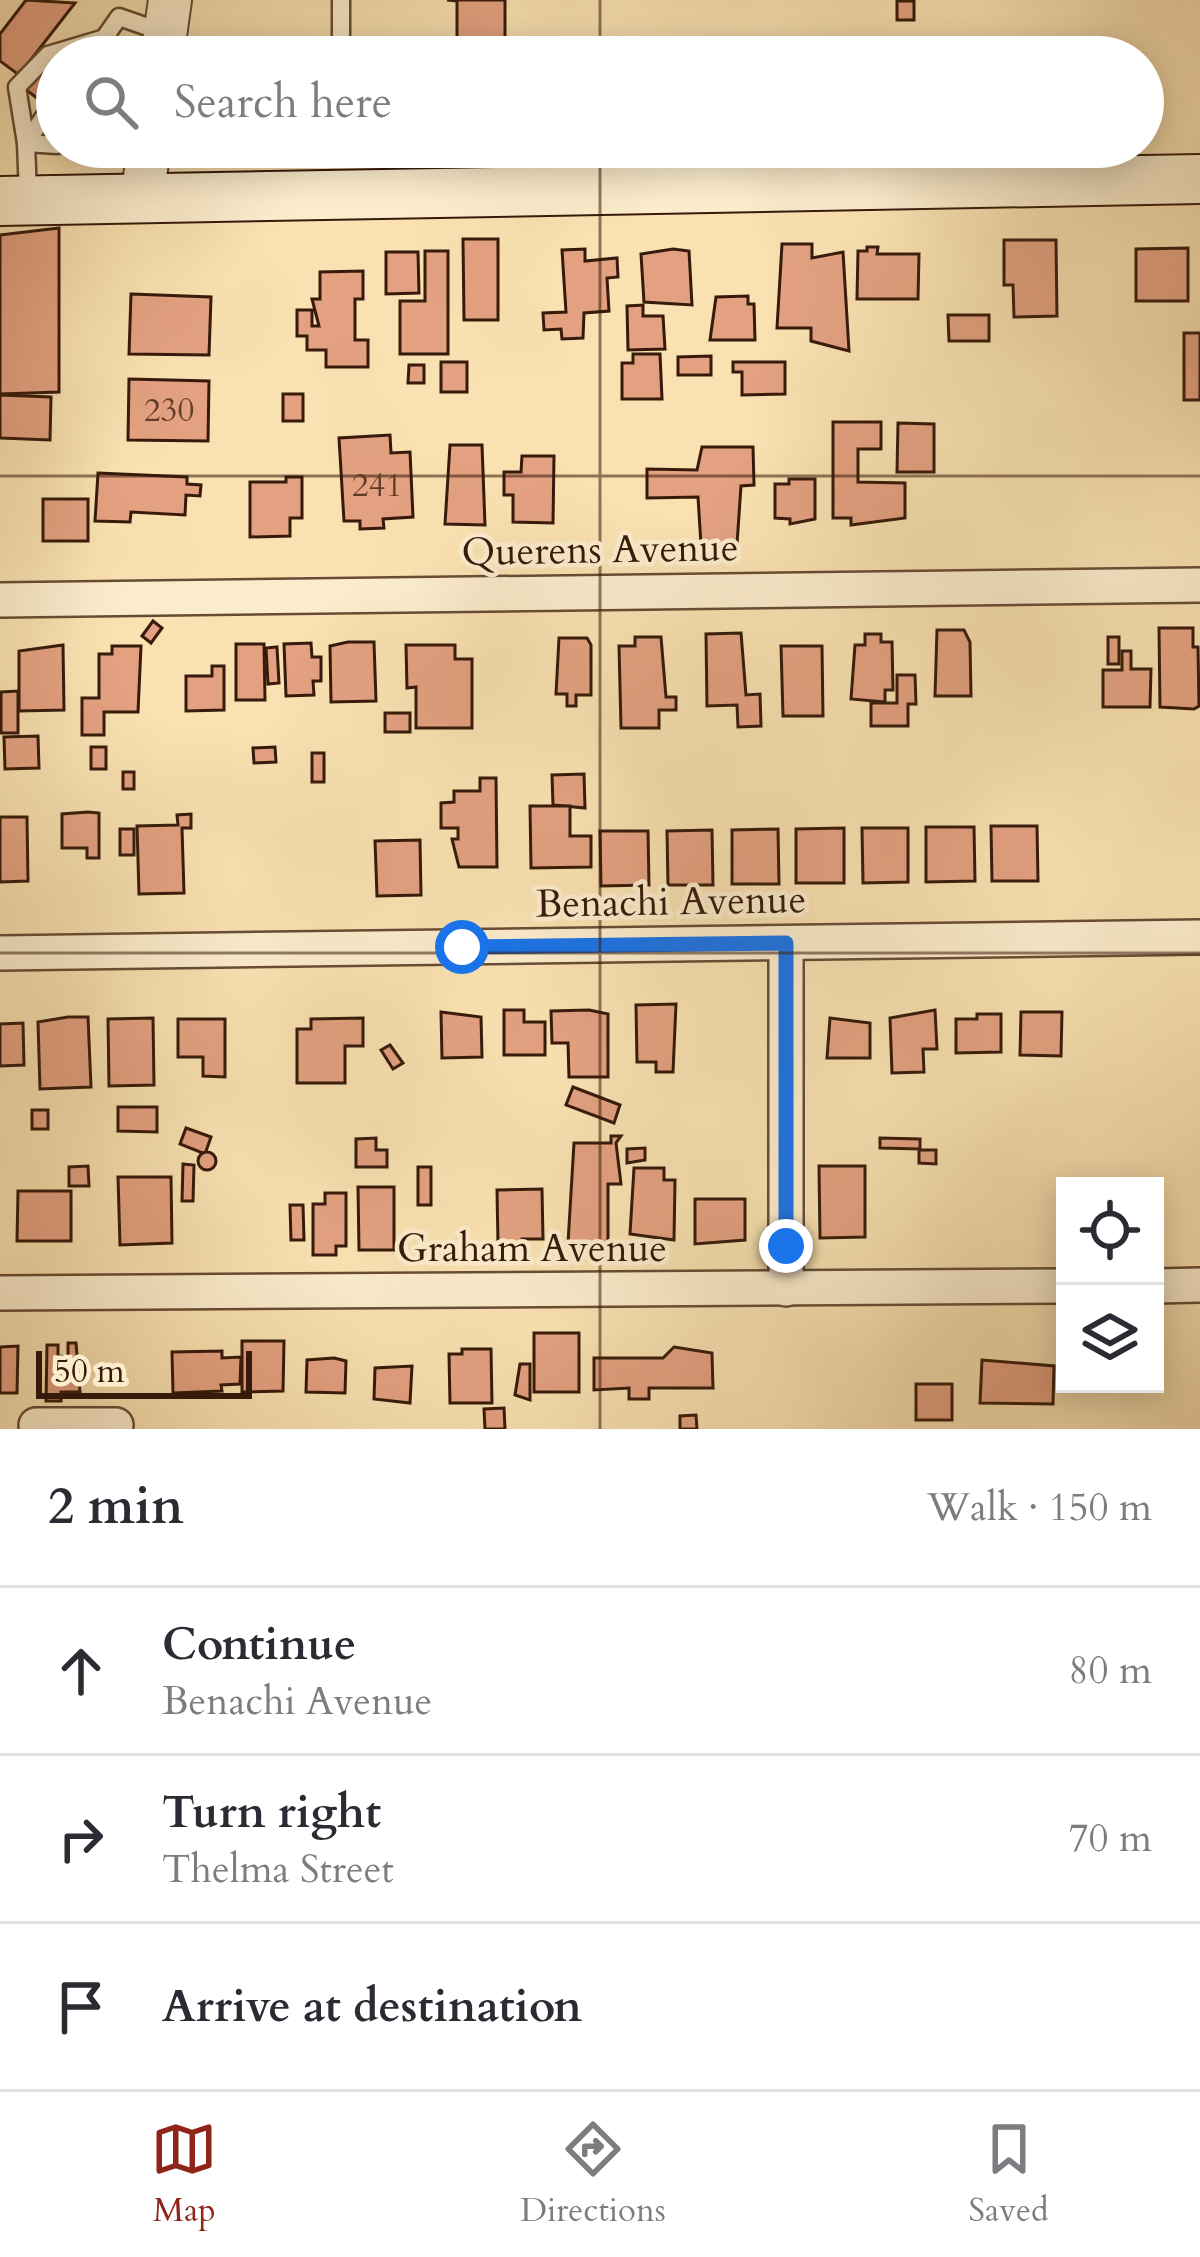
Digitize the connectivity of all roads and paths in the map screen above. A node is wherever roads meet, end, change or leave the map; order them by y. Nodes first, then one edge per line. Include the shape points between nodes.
1 (341, 0) edge
2 (166, 30) edge
3 (106, 36) edge
4 (341, 36) edge
5 (36, 67) edge
6 (36, 128) edge
7 (26, 143) junction
8 (36, 144) edge
9 (146, 168) edge
10 (1200, 179) edge
11 (142, 199) junction
12 (14, 201) edge
13 (1200, 585) edge
14 (0, 600) edge
15 (1200, 937) edge
16 (786, 943) junction
17 (0, 953) edge
18 (1200, 1285) edge
19 (1056, 1286) edge
20 (1164, 1286) edge
21 (786, 1289) junction
22 (0, 1293) edge
23 (36, 1425) dead end
24 (116, 1425) dead end
25 (80, 1427) edge

1 - 4 lane
2 - 3 lane via 119,17
5 - 7 lane via 17,87
6 - 7 lane
7 - 8 lane
7 - 12 lane
9 - 11 street
10 - 11 main road
11 - 12 main road
13 - 14 street, Querens Avenue
15 - 16 street, Benachi Avenue
16 - 17 street, Benachi Avenue
16 - 21 street
18 - 20 street
19 - 21 street, Graham Avenue
21 - 22 street, Graham Avenue
23 - 25 street
24 - 25 street

